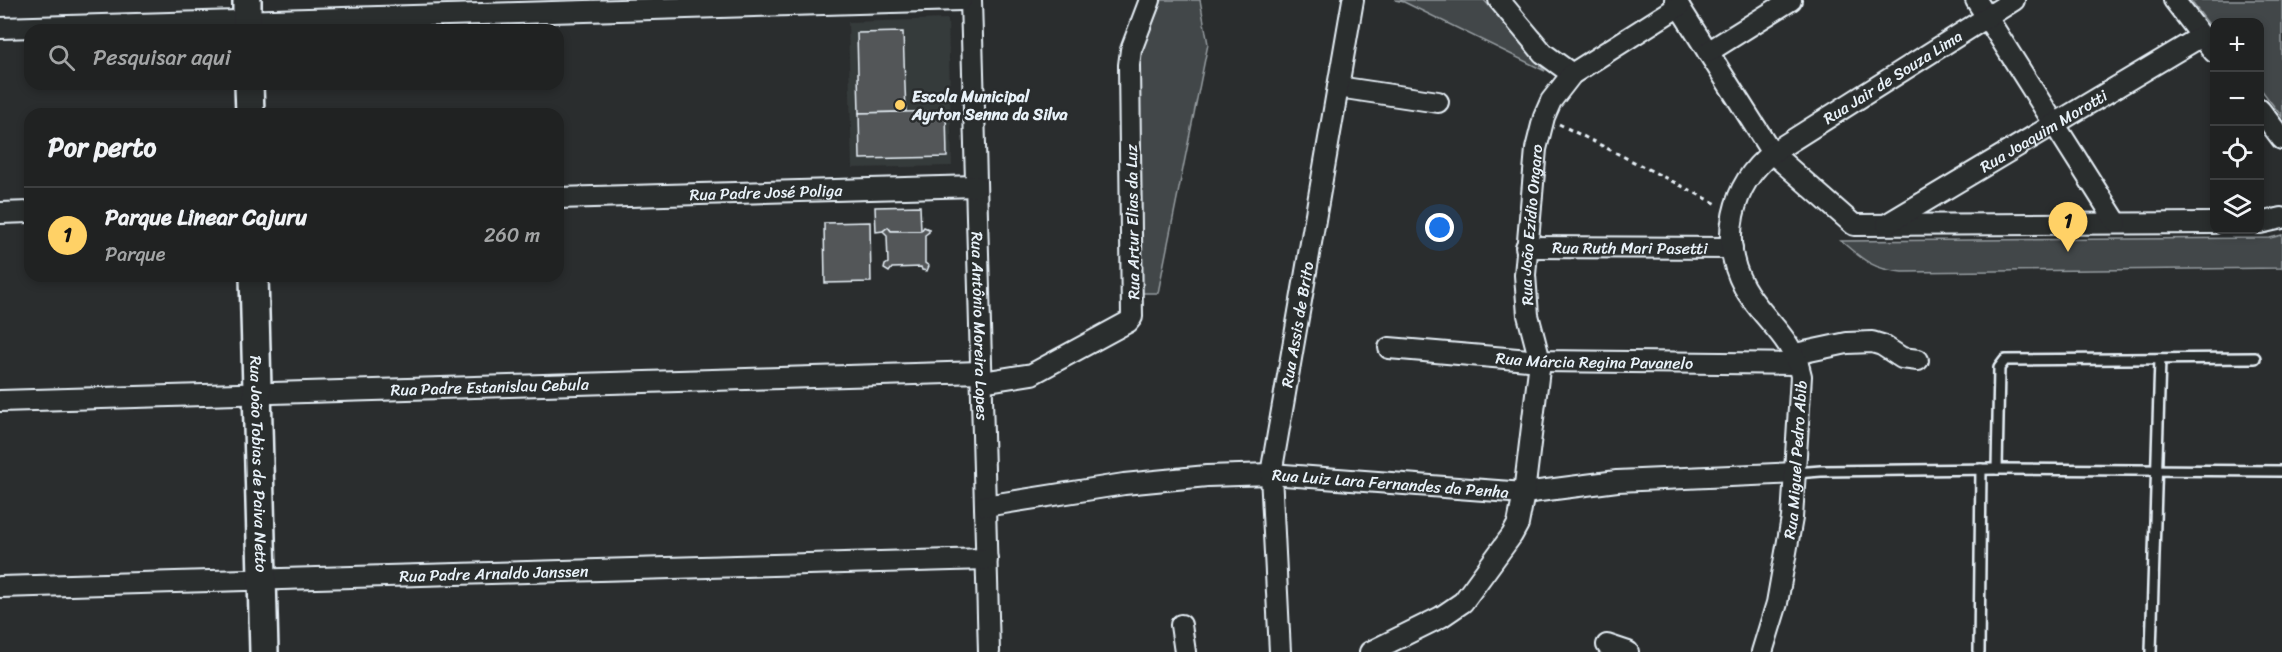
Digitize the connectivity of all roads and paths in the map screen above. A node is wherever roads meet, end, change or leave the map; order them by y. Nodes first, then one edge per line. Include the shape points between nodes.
1 (961, 0) edge
2 (971, 0) edge
3 (1150, 0) edge
4 (1353, 0) edge
5 (1499, 0) edge
6 (1791, 0) edge
7 (1976, 0) edge
8 (2014, 0) edge
9 (2174, 0) edge
10 (1677, 3) edge
11 (247, 17) edge
12 (1987, 17) junction
13 (90, 24) edge
14 (24, 27) edge
15 (0, 28) edge
16 (2202, 36) junction
17 (2210, 47) edge
18 (1708, 52) junction
19 (1572, 74) junction
20 (1338, 87) junction
21 (249, 90) edge
22 (1438, 102) dead end
23 (250, 108) edge
24 (2264, 116) edge
25 (1544, 117) junction
26 (2055, 124) junction
27 (2282, 139) edge
28 (1772, 153) junction
29 (976, 186) junction
30 (564, 198) edge
31 (24, 212) edge
32 (0, 213) edge
33 (1733, 213) junction
34 (2282, 218) edge
35 (2264, 222) edge
36 (2117, 223) junction
37 (2210, 223) edge
38 (1885, 225) junction
39 (1527, 247) junction
40 (1732, 248) junction
41 (254, 282) edge
42 (1389, 348) dead end
43 (2255, 358) dead end
44 (1796, 359) junction
45 (2160, 359) junction
46 (1918, 360) dead end
47 (1540, 361) junction
48 (982, 377) junction
49 (257, 393) junction
50 (0, 400) edge
51 (1981, 469) junction
52 (1997, 469) junction
53 (2157, 471) junction
54 (2282, 471) edge
55 (1796, 473) junction
56 (1270, 474) junction
57 (1524, 493) junction
58 (985, 506) junction
59 (987, 559) junction
60 (262, 580) junction
61 (0, 587) edge
62 (1181, 625) dead end
63 (1607, 645) dead end
64 (264, 652) edge
65 (989, 652) edge
66 (1185, 652) edge
67 (1280, 652) edge
68 (1370, 652) edge
69 (1628, 652) edge
70 (1762, 652) edge
71 (1979, 652) edge
72 (2151, 652) edge

1 - 11 street
2 - 29 street, Rua Antônio Moreira Lopes
3 - 48 street, Rua Artur Elias da Luz via 1129,65 1132,317 1032,374
4 - 20 street, Rua Assis de Brito
5 - 19 street via 1543,53
6 - 18 street
7 - 12 street
8 - 12 street, Rua Jair de Souza Lima
9 - 16 street
10 - 18 street
10 - 19 street, Rua João Ezídio Ongaro
11 - 13 street
12 - 26 street
12 - 28 street, Rua Jair de Souza Lima
14 - 15 street
16 - 17 street
16 - 26 street, Rua Joaquim Morotti
18 - 28 street
19 - 25 street, Rua João Ezídio Ongaro
20 - 22 street
20 - 56 street, Rua Assis de Brito
21 - 23 street
24 - 27 street
25 - 33 path
25 - 39 street, Rua João Ezídio Ongaro via 1536,149
26 - 36 street
26 - 38 street, Rua Joaquim Morotti
28 - 33 street via 1749,176
28 - 38 street via 1854,225
29 - 30 street, Rua Padre José Poliga
29 - 48 street, Rua Antônio Moreira Lopes
31 - 32 street
33 - 40 street
34 - 35 street
36 - 37 street
36 - 38 street
39 - 40 street, Rua Ruth Mari Pasetti
39 - 47 street, Rua João Ezídio Ongaro via 1528,315
40 - 44 street via 1744,287
41 - 49 street, Rua João Tobias de Paiva Netto
42 - 47 street, Rua Márcia Regina Pavanelo
43 - 45 lane
44 - 46 street, Rua Márcia Regina Pavanelo via 1847,343 1872,342 1902,358
44 - 47 street, Rua Márcia Regina Pavanelo
44 - 55 street, Rua Miguel Pedro Abib via 1801,391
45 - 52 lane via 2005,360 1999,368
45 - 53 lane
47 - 57 street, Rua João Ezídio Ongaro
48 - 49 street, Rua Padre Estanislau Cebula
48 - 58 street, Rua Antônio Moreira Lopes
49 - 50 street, Rua Padre Estanislau Cebula
49 - 60 street, Rua João Tobias de Paiva Netto
51 - 52 lane
51 - 55 lane
51 - 71 lane
52 - 53 lane
53 - 54 lane
53 - 72 lane
55 - 57 street, Rua Luiz Lara Fernandes da Penha via 1617,481
55 - 70 street, Rua Miguel Pedro Abib via 1781,580
56 - 57 street, Rua Luiz Lara Fernandes da Penha
56 - 58 street, Rua Luiz Lara Fernandes da Penha via 1154,481
56 - 67 street, Rua Assis de Brito
57 - 68 street, Rua João Ezídio Ongaro via 1512,535 1463,602
58 - 59 street, Rua Antônio Moreira Lopes
59 - 60 street, Rua Padre Arnaldo Janssen
59 - 65 street, Rua Antônio Moreira Lopes
60 - 61 street, Rua Padre Arnaldo Janssen
60 - 64 street, Rua João Tobias de Paiva Netto
62 - 66 street
63 - 69 street

